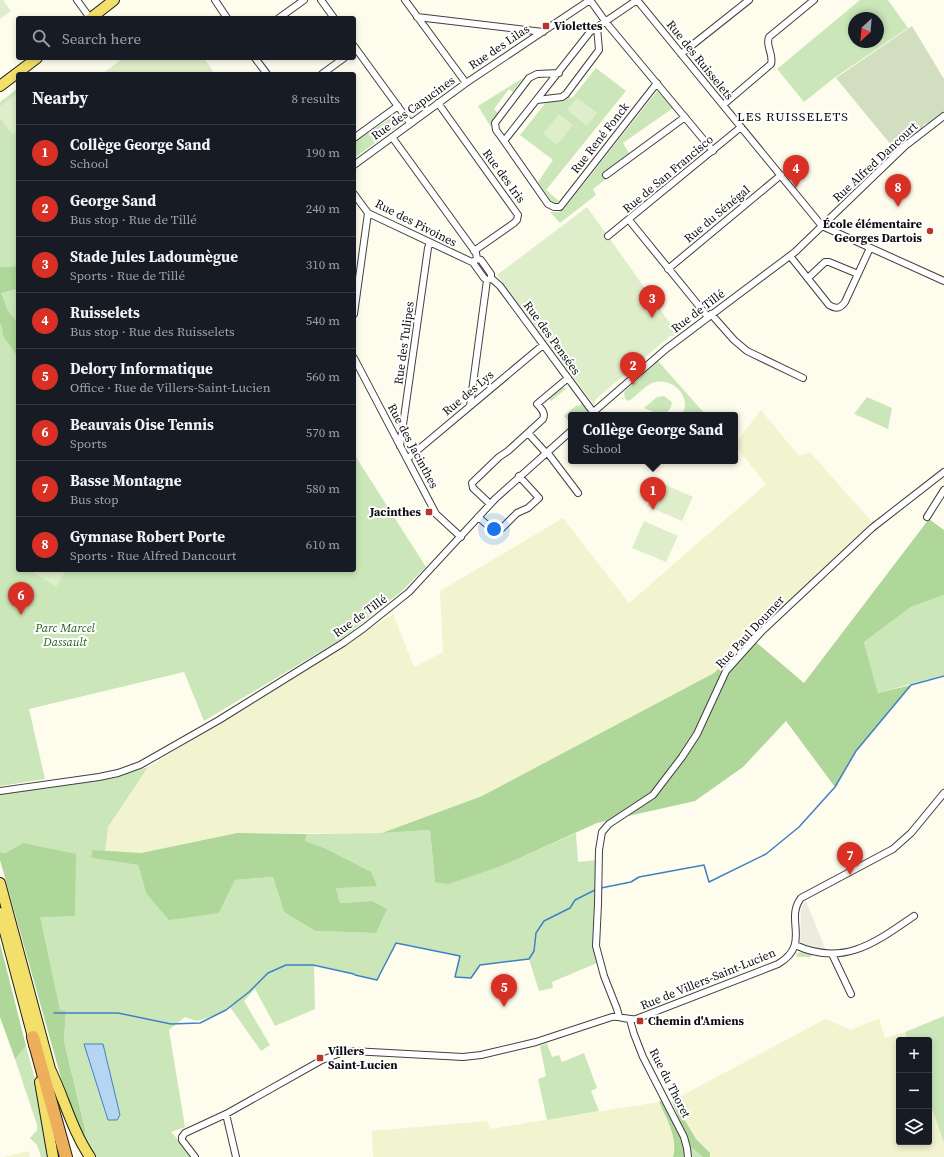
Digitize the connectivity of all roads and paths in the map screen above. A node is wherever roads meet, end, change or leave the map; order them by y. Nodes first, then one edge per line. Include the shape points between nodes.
1 (77, 0) edge
2 (105, 0) edge
3 (114, 0) edge
4 (215, 0) edge
5 (304, 0) edge
6 (321, 0) edge
7 (405, 0) edge
8 (590, 0) edge
9 (637, 0) edge
10 (749, 0) edge
11 (810, 1) edge
12 (86, 16) edge
13 (88, 16) edge
14 (89, 16) edge
15 (226, 16) edge
16 (282, 16) edge
17 (333, 16) edge
18 (418, 17) junction
19 (605, 21) junction
20 (597, 27) junction
21 (543, 32) junction
22 (356, 50) edge
23 (681, 54) junction
24 (25, 60) edge
25 (34, 60) edge
26 (256, 60) edge
27 (341, 60) edge
28 (18, 72) edge
29 (266, 72) edge
30 (325, 72) edge
31 (559, 73) junction
32 (16, 74) edge
33 (0, 79) edge
34 (466, 83) junction
35 (657, 83) junction
36 (0, 86) edge
37 (537, 100) junction
38 (438, 103) junction
39 (723, 105) junction
40 (398, 106) junction
41 (944, 116) edge
42 (685, 117) junction
43 (410, 123) junction
44 (741, 127) junction
45 (356, 137) edge
46 (392, 137) junction
47 (504, 141) junction
48 (713, 150) junction
49 (356, 164) edge
50 (606, 175) dead end
51 (780, 175) junction
52 (356, 198) edge
53 (368, 213) junction
54 (629, 220) junction
55 (822, 226) junction
56 (608, 236) dead end
57 (430, 243) junction
58 (870, 248) junction
59 (474, 251) junction
60 (790, 256) junction
61 (476, 261) junction
62 (668, 269) junction
63 (858, 274) junction
64 (808, 278) junction
65 (489, 279) junction
66 (944, 281) edge
67 (356, 300) edge
68 (710, 316) junction
69 (543, 344) junction
70 (356, 362) edge
71 (568, 378) junction
72 (803, 378) dead end
73 (470, 406) junction
74 (590, 412) edge
75 (593, 412) edge
76 (528, 433) junction
77 (568, 434) edge
78 (400, 446) junction
79 (547, 452) junction
80 (407, 459) junction
81 (944, 472) edge
82 (519, 476) junction
83 (944, 490) edge
84 (578, 493) dead end
85 (490, 504) junction
86 (478, 517) junction
87 (927, 517) dead end
88 (460, 537) junction
89 (0, 790) edge
90 (944, 793) edge
91 (0, 883) edge
92 (0, 913) edge
93 (914, 916) dead end
94 (795, 945) junction
95 (832, 954) junction
96 (851, 994) dead end
97 (619, 1016) junction
98 (630, 1020) junction
99 (33, 1037) junction
100 (50, 1069) junction
101 (226, 1114) junction
102 (53, 1157) edge
103 (66, 1157) edge
104 (75, 1157) edge
105 (90, 1157) edge
106 (195, 1157) edge
107 (236, 1157) edge
108 (688, 1157) edge

1 - 12 street
2 - 13 main road
3 - 14 main road
4 - 15 street
5 - 16 street
6 - 17 street
7 - 18 street, Rue des Lilas
8 - 19 street
8 - 21 street, Rue des Lilas
9 - 19 street
9 - 23 street, Rue des Ruisselets
10 - 23 street
11 - 39 street via 769,37 767,43 772,59 769,66
18 - 21 street
18 - 34 street, Rue des Lilas
19 - 20 street
19 - 35 street
20 - 31 street
20 - 37 street via 600,50 566,94 562,97
21 - 34 street, Rue des Lilas
22 - 40 street
23 - 39 street, Rue des Ruisselets
24 - 33 main road
25 - 28 main road
26 - 29 street
27 - 30 street
31 - 37 street
31 - 47 street via 535,75 525,82 495,123 496,130
32 - 36 main road
34 - 38 street, Rue des Capucines
35 - 42 street
35 - 47 street, Rue René Fonck via 562,206 556,208 548,204
37 - 47 street
38 - 43 street, Rue des Capucines
38 - 59 street, Rue des Iris via 518,215 514,223
39 - 44 street, Rue des Ruisselets
40 - 43 street
40 - 45 street, Rue des Capucines
41 - 55 street, Rue Alfred Dancourt via 904,146
42 - 48 street
42 - 50 street
43 - 46 street, Rue des Capucines
44 - 48 street, Rue de San Francisco
44 - 51 street, Rue des Ruisselets
46 - 49 street, Rue des Capucines
46 - 59 street, Rue des Pensées
48 - 54 street, Rue de San Francisco
51 - 55 street, Rue des Ruisselets
51 - 62 street, Rue du Sénégal
52 - 53 street, Rue des Pivoines
53 - 57 street, Rue des Pivoines
53 - 67 street
54 - 56 street, Rue de San Francisco
54 - 62 street
55 - 58 street
55 - 60 street, Rue de Tillé
57 - 61 street, Rue des Pivoines
57 - 78 street, Rue des Tulipes
58 - 63 street
58 - 66 street
59 - 61 street, Rue des Pensées
60 - 64 street
60 - 68 street, Rue de Tillé
61 - 65 street, Rue des Pensées via 482,262 491,274
62 - 68 street
63 - 64 street via 824,262
63 - 64 street via 845,302 838,308 829,305
65 - 69 street, Rue des Pensées via 500,286
65 - 73 street
68 - 72 street via 747,351
68 - 75 street, Rue de Tillé via 659,354
69 - 71 street, Rue des Pensées
69 - 73 street, Rue des Lys
70 - 78 street, Rue des Jacinthes
71 - 74 street, Rue des Pensées
71 - 76 street via 537,404 544,412 544,417
73 - 80 street, Rue des Lys
76 - 79 street
76 - 85 street via 472,483 473,488
77 - 79 street, Rue de Tillé
78 - 80 street, Rue des Jacinthes
79 - 82 street, Rue de Tillé
79 - 84 street
80 - 88 street, Rue des Jacinthes via 436,514
81 - 97 street, Rue Paul Doumer via 868,532 762,631 726,671 697,734 650,799 609,824 602,832 595,942
82 - 85 street, Rue de Tillé
82 - 86 street via 539,498 528,508 517,513 497,533
83 - 87 street
85 - 86 street, Rue de Tillé
86 - 88 street, Rue de Tillé
88 - 89 street, Rue de Tillé via 413,588 357,634 147,762 91,779
90 - 94 street via 911,833 893,849 801,898 796,911
91 - 100 main road
92 - 99 main road
93 - 95 street via 888,934 854,951
94 - 95 street
94 - 98 street, Rue de Villers-Saint-Lucien via 787,958 771,967
95 - 96 street
97 - 98 street, Rue de Villers-Saint-Lucien
97 - 101 street via 536,1042 476,1056 343,1052 319,1061
98 - 108 street, Rue du Thoret via 643,1057 684,1137
99 - 102 main road
99 - 103 highway
100 - 104 highway
100 - 105 main road via 61,1091 74,1129
101 - 106 street via 187,1132 182,1137
101 - 107 street

